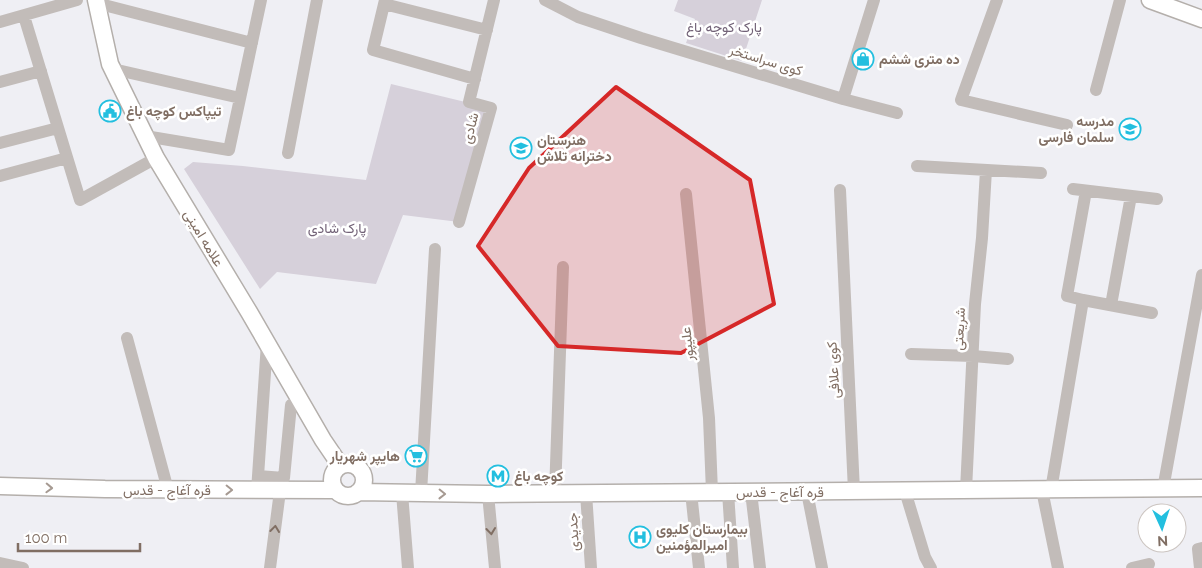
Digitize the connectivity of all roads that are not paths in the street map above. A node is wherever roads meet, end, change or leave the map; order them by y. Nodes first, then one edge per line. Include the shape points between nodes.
1 (77, 0) edge
2 (261, 0) edge
3 (317, 0) edge
4 (494, 0) edge
5 (544, 0) edge
6 (874, 0) edge
7 (997, 0) edge
8 (1120, 0) edge
9 (1150, 0) edge
10 (96, 1) edge
11 (384, 2) edge
12 (24, 16) junction
13 (1202, 19) edge
14 (0, 22) edge
15 (487, 30) junction
16 (252, 43) junction
17 (113, 69) junction
18 (41, 71) junction
19 (474, 79) junction
20 (0, 82) edge
21 (1096, 90) dead end
22 (240, 98) junction
23 (842, 99) junction
24 (897, 114) dead end
25 (1067, 125) dead end
26 (58, 128) junction
27 (145, 136) junction
28 (0, 143) edge
29 (288, 153) dead end
30 (67, 158) junction
31 (156, 158) junction
32 (917, 166) dead end
33 (986, 170) junction
34 (1041, 173) dead end
35 (0, 176) edge
36 (1073, 189) dead end
37 (840, 190) dead end
38 (1086, 191) junction
39 (686, 194) dead end
40 (1132, 196) junction
41 (1157, 199) dead end
42 (460, 222) dead end
43 (435, 249) dead end
44 (563, 268) dead end
45 (1202, 275) edge
46 (1084, 300) junction
47 (1111, 306) junction
48 (1152, 313) dead end
49 (127, 338) dead end
50 (268, 344) junction
51 (912, 354) dead end
52 (973, 356) junction
53 (1008, 359) dead end
54 (290, 405) dead end
55 (340, 465) junction
56 (258, 483) junction
57 (0, 486) edge
58 (1163, 488) junction
59 (1202, 488) edge
60 (168, 490) junction
61 (335, 490) junction
62 (966, 490) junction
63 (1046, 490) junction
64 (280, 491) junction
65 (854, 491) junction
66 (905, 491) junction
67 (358, 492) junction
68 (691, 492) junction
69 (712, 492) junction
70 (728, 492) junction
71 (751, 492) junction
72 (808, 492) junction
73 (402, 493) junction
74 (421, 493) junction
75 (586, 493) junction
76 (488, 494) junction
77 (555, 494) junction
78 (1202, 548) edge
79 (0, 563) edge
80 (1150, 564) dead end
81 (23, 568) edge
82 (270, 568) edge
83 (408, 568) edge
84 (495, 568) edge
85 (591, 568) edge
86 (699, 568) edge
87 (733, 568) edge
88 (760, 568) edge
89 (822, 568) edge
90 (931, 568) edge
91 (1058, 568) edge
92 (1132, 568) edge
93 (1200, 568) edge

1 - 12 street
2 - 16 street
3 - 29 street
4 - 15 street, شادی
5 - 23 street, کوی سراستخر via 584,19
6 - 23 street
7 - 25 street via 961,100
8 - 21 street
9 - 13 main road
10 - 16 street
10 - 17 main road, علامه امینی
11 - 15 street
11 - 19 street via 373,50
12 - 14 street
12 - 18 street
15 - 19 street, شادی
16 - 22 street
17 - 22 street
17 - 27 main road, علامه امینی
18 - 20 street
18 - 26 street
19 - 42 street, شادی via 469,102 491,108
22 - 27 street via 229,150
23 - 24 street, کوی سراستخر
26 - 28 street
26 - 30 street
27 - 31 main road, علامه امینی
30 - 31 street via 80,200
30 - 35 street
31 - 50 main road, علامه امینی
32 - 33 street
33 - 34 street
33 - 52 street, شریعتی
36 - 38 street
37 - 65 street, کوی علافی
38 - 40 street
38 - 46 street via 1066,296
39 - 69 street, علیپور via 709,418
40 - 41 street
40 - 47 street
43 - 74 street
44 - 77 street
45 - 58 street
46 - 47 street
46 - 63 street
47 - 48 street
49 - 60 street
50 - 55 main road, علامه امینی
50 - 56 street
51 - 52 street
52 - 53 street
52 - 62 street, شریعتی
54 - 56 street via 284,478
55 - 61 main road via 333,472 331,481
55 - 67 main road via 350,463 359,467 364,475 364,484
60 -> 56 main road, قره آغاج - قدس
56 - 64 main road, قره آغاج - قدس
57 -> 60 main road, قره آغاج - قدس
58 - 59 main road, قره آغاج - قدس
58 - 63 main road, قره آغاج - قدس
61 - 64 main road, قره آغاج - قدس
61 - 67 main road via 351,496
62 - 63 main road, قره آغاج - قدس
62 - 66 main road, قره آغاج - قدس
63 - 91 street
82 -> 64 street
65 - 66 main road, قره آغاج - قدس
65 - 72 main road, قره آغاج - قدس
66 - 90 street
67 - 73 main road, قره آغاج - قدس
68 - 69 main road, قره آغاج - قدس
68 - 75 main road, قره آغاج - قدس
68 - 86 street
69 - 70 main road, قره آغاج - قدس
70 - 71 main road, قره آغاج - قدس
70 - 87 street
71 - 72 main road, قره آغاج - قدس
71 - 88 street
72 - 89 street
73 - 74 main road, قره آغاج - قدس
73 - 83 street
74 -> 76 main road, قره آغاج - قدس
75 - 77 main road, قره آغاج - قدس
75 - 85 street, جدیدی
76 - 77 main road, قره آغاج - قدس
76 -> 84 street
78 - 93 street via 1198,549
79 - 81 street
80 - 92 street

